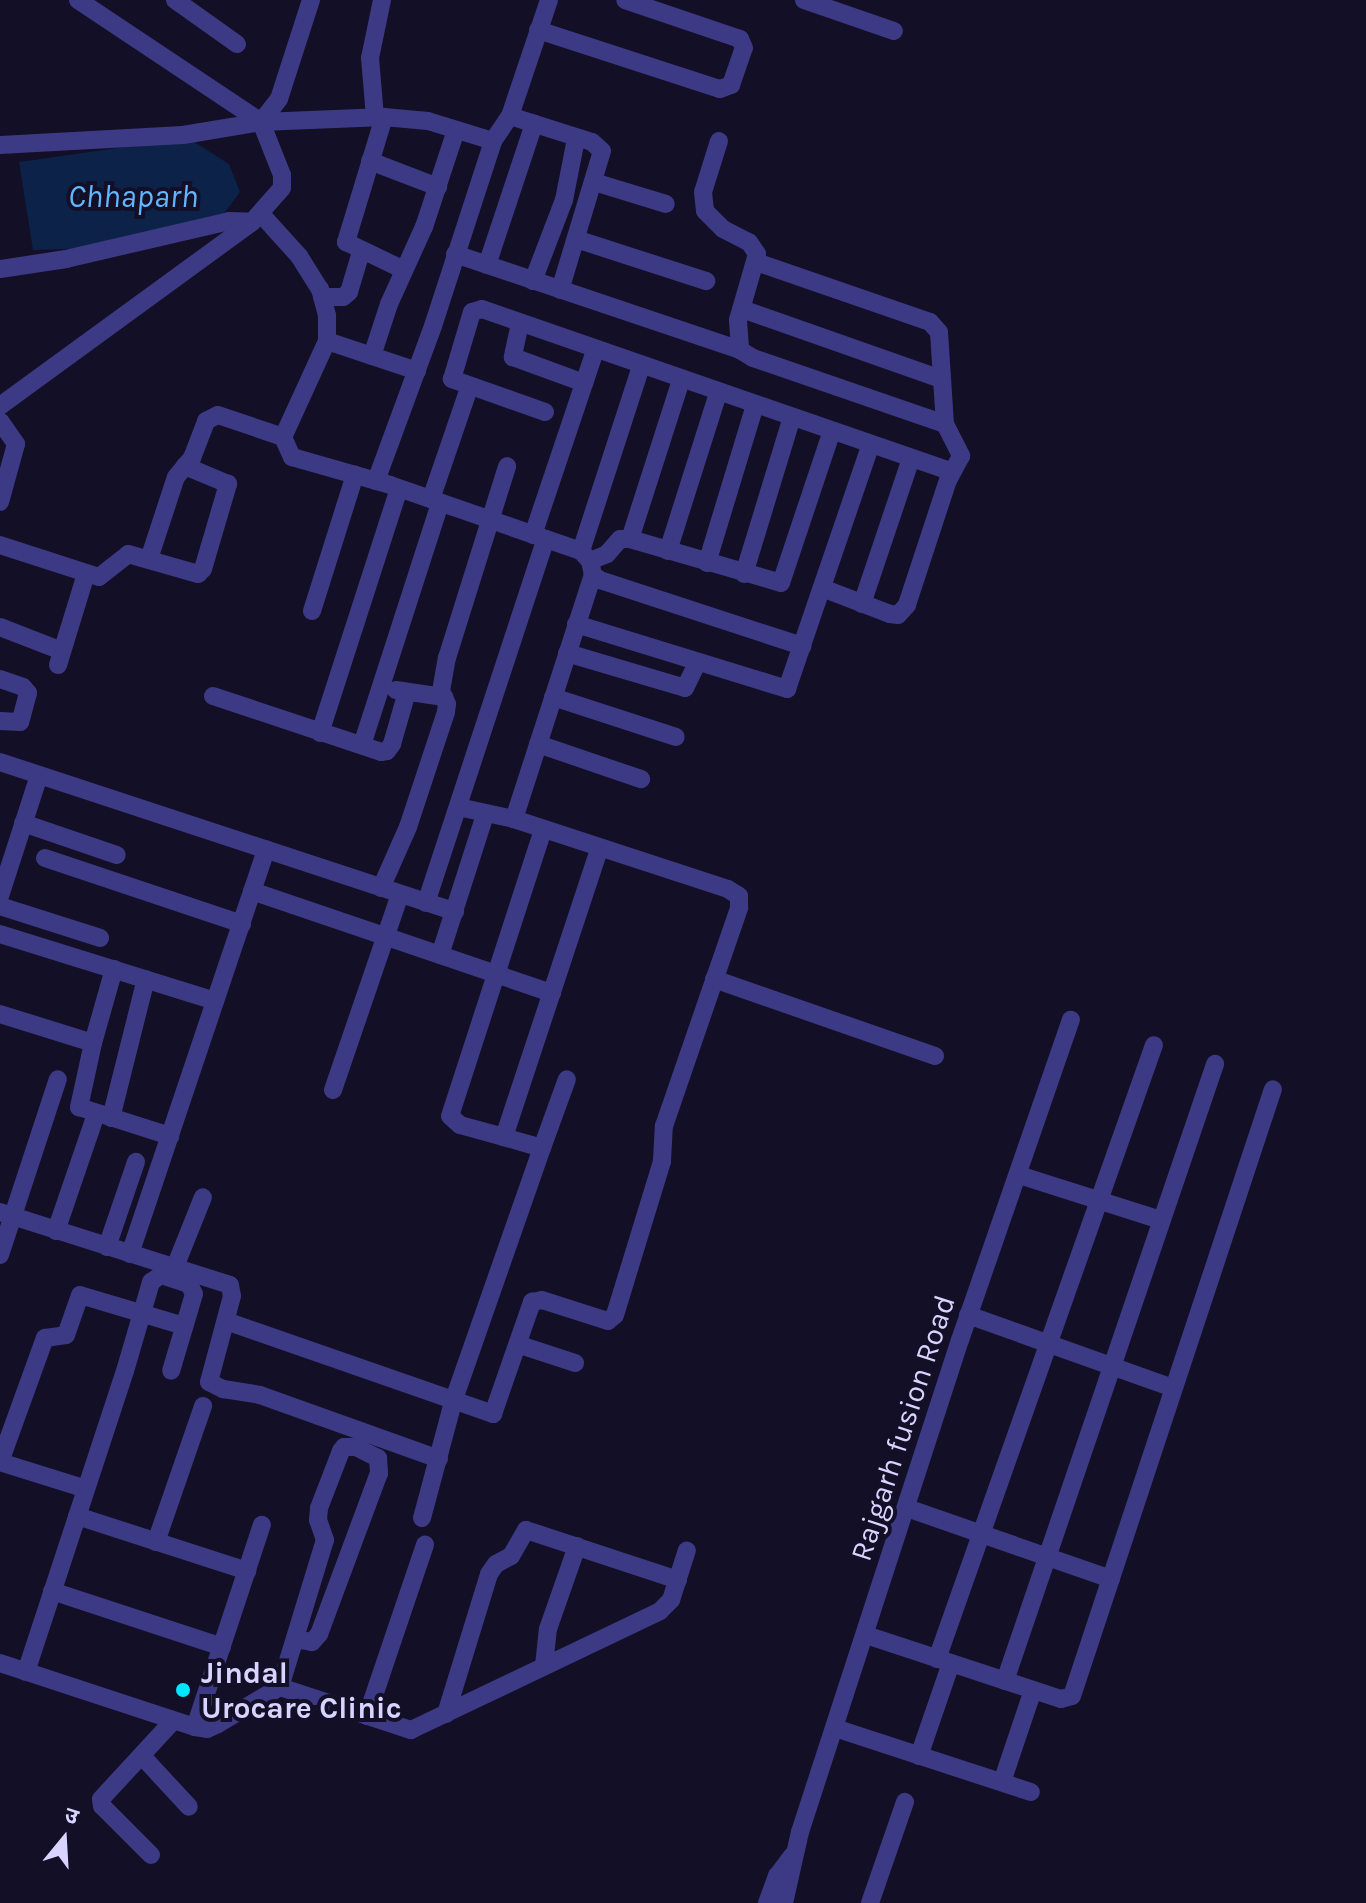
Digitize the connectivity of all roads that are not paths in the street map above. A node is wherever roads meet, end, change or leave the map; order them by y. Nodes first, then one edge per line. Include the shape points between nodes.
1 (78, 0) edge
2 (175, 0) edge
3 (311, 0) edge
4 (382, 0) edge
5 (549, 0) edge
6 (625, 0) edge
7 (804, 0) edge
8 (538, 30) junction
9 (894, 31) dead end
10 (237, 44) dead end
11 (510, 116) junction
12 (380, 117) junction
13 (261, 122) junction
14 (534, 124) junction
15 (456, 130) junction
16 (576, 139) junction
17 (493, 141) junction
18 (719, 141) dead end
19 (0, 145) edge
20 (370, 161) junction
21 (594, 182) junction
22 (438, 187) junction
23 (666, 204) dead end
24 (256, 218) junction
25 (576, 239) junction
26 (361, 252) junction
27 (455, 254) junction
28 (756, 262) junction
29 (487, 265) junction
30 (0, 269) edge
31 (404, 270) junction
32 (533, 281) junction
33 (706, 281) dead end
34 (560, 290) junction
35 (322, 297) junction
36 (742, 309) junction
37 (520, 323) junction
38 (327, 341) junction
39 (428, 341) junction
40 (740, 350) junction
41 (595, 351) junction
42 (458, 352) junction
43 (372, 356) junction
44 (641, 366) junction
45 (417, 371) junction
46 (941, 379) junction
47 (681, 380) junction
48 (584, 383) junction
49 (469, 388) junction
50 (718, 393) junction
51 (755, 405) junction
52 (0, 406) edge
53 (545, 412) dead end
54 (792, 417) junction
55 (0, 421) edge
56 (945, 424) junction
57 (832, 431) junction
58 (283, 437) junction
59 (871, 444) junction
60 (911, 458) junction
61 (185, 466) junction
62 (507, 466) dead end
63 (952, 472) junction
64 (355, 475) junction
65 (376, 481) junction
66 (399, 489) junction
67 (435, 501) junction
68 (0, 502) edge
69 (490, 520) junction
70 (539, 537) junction
71 (630, 539) junction
72 (0, 545) edge
73 (668, 551) junction
74 (149, 559) junction
75 (588, 562) junction
76 (707, 563) junction
77 (86, 574) junction
78 (744, 574) junction
79 (822, 588) junction
80 (862, 604) junction
81 (312, 611) dead end
82 (576, 624) junction
83 (0, 627) edge
84 (802, 646) junction
85 (567, 653) junction
86 (697, 663) junction
87 (0, 679) edge
88 (381, 687) junction
89 (407, 692) junction
90 (213, 696) dead end
91 (444, 697) junction
92 (553, 697) junction
93 (0, 721) edge
94 (320, 733) junction
95 (676, 737) dead end
96 (538, 744) junction
97 (362, 745) junction
98 (0, 762) edge
99 (39, 775) junction
100 (641, 779) dead end
101 (458, 807) junction
102 (485, 815) junction
103 (514, 819) junction
104 (0, 829) edge
105 (21, 829) junction
106 (543, 830) junction
107 (600, 847) junction
108 (266, 849) junction
109 (117, 855) dead end
110 (45, 858) dead end
111 (381, 888) junction
112 (252, 891) junction
113 (400, 894) junction
114 (0, 895) edge
115 (426, 903) junction
116 (0, 906) edge
117 (455, 912) junction
118 (242, 924) junction
119 (0, 934) edge
120 (100, 938) dead end
121 (385, 939) junction
122 (440, 955) junction
123 (114, 969) junction
124 (496, 974) junction
125 (146, 979) junction
126 (714, 979) junction
127 (552, 993) junction
128 (215, 1001) junction
129 (0, 1014) edge
130 (1071, 1020) dead end
131 (93, 1043) junction
132 (1154, 1045) dead end
133 (935, 1056) dead end
134 (1215, 1064) dead end
135 (58, 1079) dead end
136 (567, 1079) dead end
137 (1273, 1089) dead end
138 (333, 1090) dead end
139 (104, 1116) junction
140 (170, 1136) junction
141 (504, 1137) junction
142 (542, 1148) junction
143 (136, 1162) dead end
144 (1019, 1175) junction
145 (203, 1197) dead end
146 (1098, 1200) junction
147 (6, 1214) edge
148 (1161, 1220) junction
149 (56, 1231) junction
150 (107, 1247) junction
151 (130, 1254) junction
152 (0, 1255) edge
153 (175, 1267) junction
154 (142, 1313) junction
155 (968, 1315) junction
156 (226, 1321) junction
157 (184, 1326) junction
158 (1047, 1343) junction
159 (520, 1345) junction
160 (575, 1363) dead end
161 (1110, 1366) junction
162 (171, 1371) dead end
163 (1173, 1388) junction
164 (453, 1402) junction
165 (203, 1406) dead end
166 (439, 1459) junction
167 (0, 1462) edge
168 (86, 1489) junction
169 (907, 1508) junction
170 (77, 1516) junction
171 (422, 1518) dead end
172 (262, 1525) dead end
173 (980, 1533) junction
174 (156, 1542) junction
175 (425, 1545) dead end
176 (577, 1546) junction
177 (687, 1550) dead end
178 (1046, 1556) junction
179 (247, 1571) junction
180 (1111, 1579) junction
181 (678, 1580) junction
182 (52, 1591) junction
183 (866, 1635) junction
184 (295, 1639) junction
185 (222, 1647) junction
186 (944, 1661) junction
187 (0, 1663) edge
188 (544, 1666) junction
189 (26, 1672) junction
190 (1005, 1681) junction
191 (280, 1687) junction
192 (1033, 1690) junction
193 (446, 1714) junction
194 (367, 1716) junction
195 (173, 1721) junction
196 (195, 1727) junction
197 (835, 1728) junction
198 (142, 1756) junction
199 (919, 1756) junction
200 (1002, 1782) junction
201 (1031, 1792) dead end
202 (905, 1802) dead end
203 (189, 1807) dead end
204 (151, 1855) dead end
205 (781, 1903) edge
206 (870, 1903) edge

1 - 13 street
2 - 10 street
3 - 13 street via 279,99
4 - 12 street via 370,58
5 - 8 street
6 - 8 street via 740,39 744,48 731,85 720,89
7 - 9 street
8 - 11 street
11 - 14 street
11 - 17 street
12 - 13 street
12 - 15 street via 428,121
12 - 20 street
13 - 19 street via 208,133
13 - 24 street via 282,188
14 - 16 street
14 - 29 street
15 - 17 street
15 - 22 street
16 - 21 street via 602,151
16 - 32 street via 564,200
17 - 27 street
18 - 28 street via 703,192 705,211 754,248
20 - 22 street
20 - 26 street via 346,236 350,247
21 - 23 street
21 - 25 street
22 - 31 street
24 - 30 street
24 - 35 street via 299,256
24 - 52 street
25 - 33 street
25 - 34 street
26 - 31 street
26 - 35 street via 349,292
27 - 29 street
27 - 39 street
28 - 36 street
28 - 46 street via 930,322 939,332
29 - 32 street
31 - 43 street
32 - 34 street
34 - 40 street
35 - 38 street
36 - 40 street via 737,329
36 - 46 street
37 - 41 street
37 - 42 street via 476,308
37 - 48 street via 513,357
38 - 43 street
38 - 58 street
39 - 42 street
39 - 45 street
40 - 56 street
41 - 44 street
41 - 48 street
42 - 49 street via 452,379
43 - 45 street
44 - 47 street
44 - 75 street
45 - 65 street
46 - 56 street
47 - 50 street
47 - 71 street
48 - 70 street
49 - 53 street
49 - 67 street
50 - 51 street
50 - 73 street
51 - 54 street
51 - 76 street
54 - 57 street
54 - 78 street
55 - 68 street via 16,444
56 - 63 street via 961,456
57 - 59 street
57 - 78 street via 783,581
58 - 61 street via 211,417
58 - 64 street via 292,457
59 - 60 street
59 - 79 street
60 - 63 street
60 - 80 street
61 - 74 street via 176,477
61 - 74 street via 228,484 203,569 190,574
62 - 69 street
63 - 80 street via 903,611 890,614
64 - 65 street
64 - 81 street
65 - 66 street
66 - 67 street
66 - 94 street
67 - 69 street
67 - 88 street
69 - 70 street
69 - 91 street via 447,658
70 - 75 street
70 - 101 street
71 - 73 street
71 - 75 street via 620,539 607,554
72 - 77 street
73 - 76 street
74 - 77 street via 128,554 99,577
75 - 82 street
75 - 84 street
76 - 78 street
77 - 83 street via 60,658
79 - 80 street
79 - 84 street
82 - 85 street
82 - 86 street
84 - 86 street via 785,690
85 - 86 street via 685,688
85 - 92 street
87 - 93 street via 28,693 20,722
88 - 89 street
88 - 97 street
89 - 91 street
89 - 97 street via 387,751
90 - 94 street
91 - 111 street via 446,712 408,827
92 - 95 street
92 - 96 street
94 - 97 street
96 - 100 street
96 - 103 street
98 - 99 street
99 - 105 street
99 - 108 street
101 - 102 street
101 - 115 street
102 - 103 street
102 - 117 street
103 - 106 street
104 - 105 street
105 - 109 street
105 - 114 street
106 - 107 street
106 - 124 street
107 - 126 street via 739,896
107 - 127 street
108 - 111 street
108 - 112 street
110 - 118 street
111 - 113 street
112 - 118 street
112 - 121 street
113 - 115 street
113 - 121 street
115 - 117 street
116 - 120 street
117 - 122 street
118 - 128 street
119 - 123 street
121 - 122 street
121 - 138 street
122 - 124 street
123 - 125 street
123 - 131 street
124 - 127 street
124 - 141 street via 450,1119
125 - 128 street
125 - 139 street
126 - 133 street
126 - 159 street via 664,1126 662,1161 615,1315 601,1319 536,1300
127 - 141 street
128 - 140 street
129 - 131 street
130 - 144 street, Rajgarh fusion Road
131 - 139 street via 77,1103
132 - 146 street
134 - 148 street
135 - 147 street
136 - 142 street
137 - 163 street
139 - 140 street
139 - 149 street
140 - 151 street
141 - 142 street
142 - 164 street
143 - 150 street
144 - 146 street
144 - 155 street, Rajgarh fusion Road
145 - 153 street
146 - 148 street
146 - 158 street
147 - 149 street
147 - 152 street
148 - 161 street
149 - 150 street
150 - 151 street
151 - 153 street
153 - 156 street via 230,1285
154 - 157 street
154 - 157 street via 151,1282 161,1275 193,1287
154 - 167 street via 80,1295 66,1335 45,1338
154 - 168 street
155 - 158 street
155 - 169 street, Rajgarh fusion Road
156 - 164 street
156 - 166 street via 208,1377 214,1386 260,1395
157 - 162 street
158 - 161 street
158 - 173 street
159 - 160 street
159 - 164 street via 496,1412
161 - 163 street
161 - 178 street
163 - 180 street
164 - 166 street
165 - 174 street
166 - 171 street
167 - 168 street
168 - 170 street
169 - 173 street
169 - 183 street, Rajgarh fusion Road
170 - 174 street
170 - 182 street
172 - 179 street
173 - 178 street
173 - 186 street
174 - 179 street
175 - 194 street
176 - 181 street
176 - 188 street via 548,1629
176 - 193 street via 526,1530 511,1556 492,1568
177 - 181 street
178 - 180 street
178 - 190 street
179 - 185 street
180 - 192 street via 1072,1696 1061,1699
181 - 188 street via 660,1611
182 - 185 street
182 - 189 street
183 - 186 street
183 - 197 street, Rajgarh fusion Road
184 - 184 street via 312,1642 319,1634 379,1473 378,1458 356,1447 341,1451 319,1508 325,1540
184 - 191 street
185 - 196 street
186 - 190 street
186 - 199 street
187 - 189 street
188 - 193 street
189 - 195 street
190 - 192 street
191 - 194 street
191 - 196 street via 218,1724
192 - 200 street
193 - 194 street via 411,1730
195 - 196 street
195 - 198 street
197 - 199 street
197 - 205 street, Rajgarh fusion Road via 793,1855 777,1876
198 - 203 street
198 - 204 street via 101,1799
199 - 200 street
200 - 201 street
202 - 206 street

